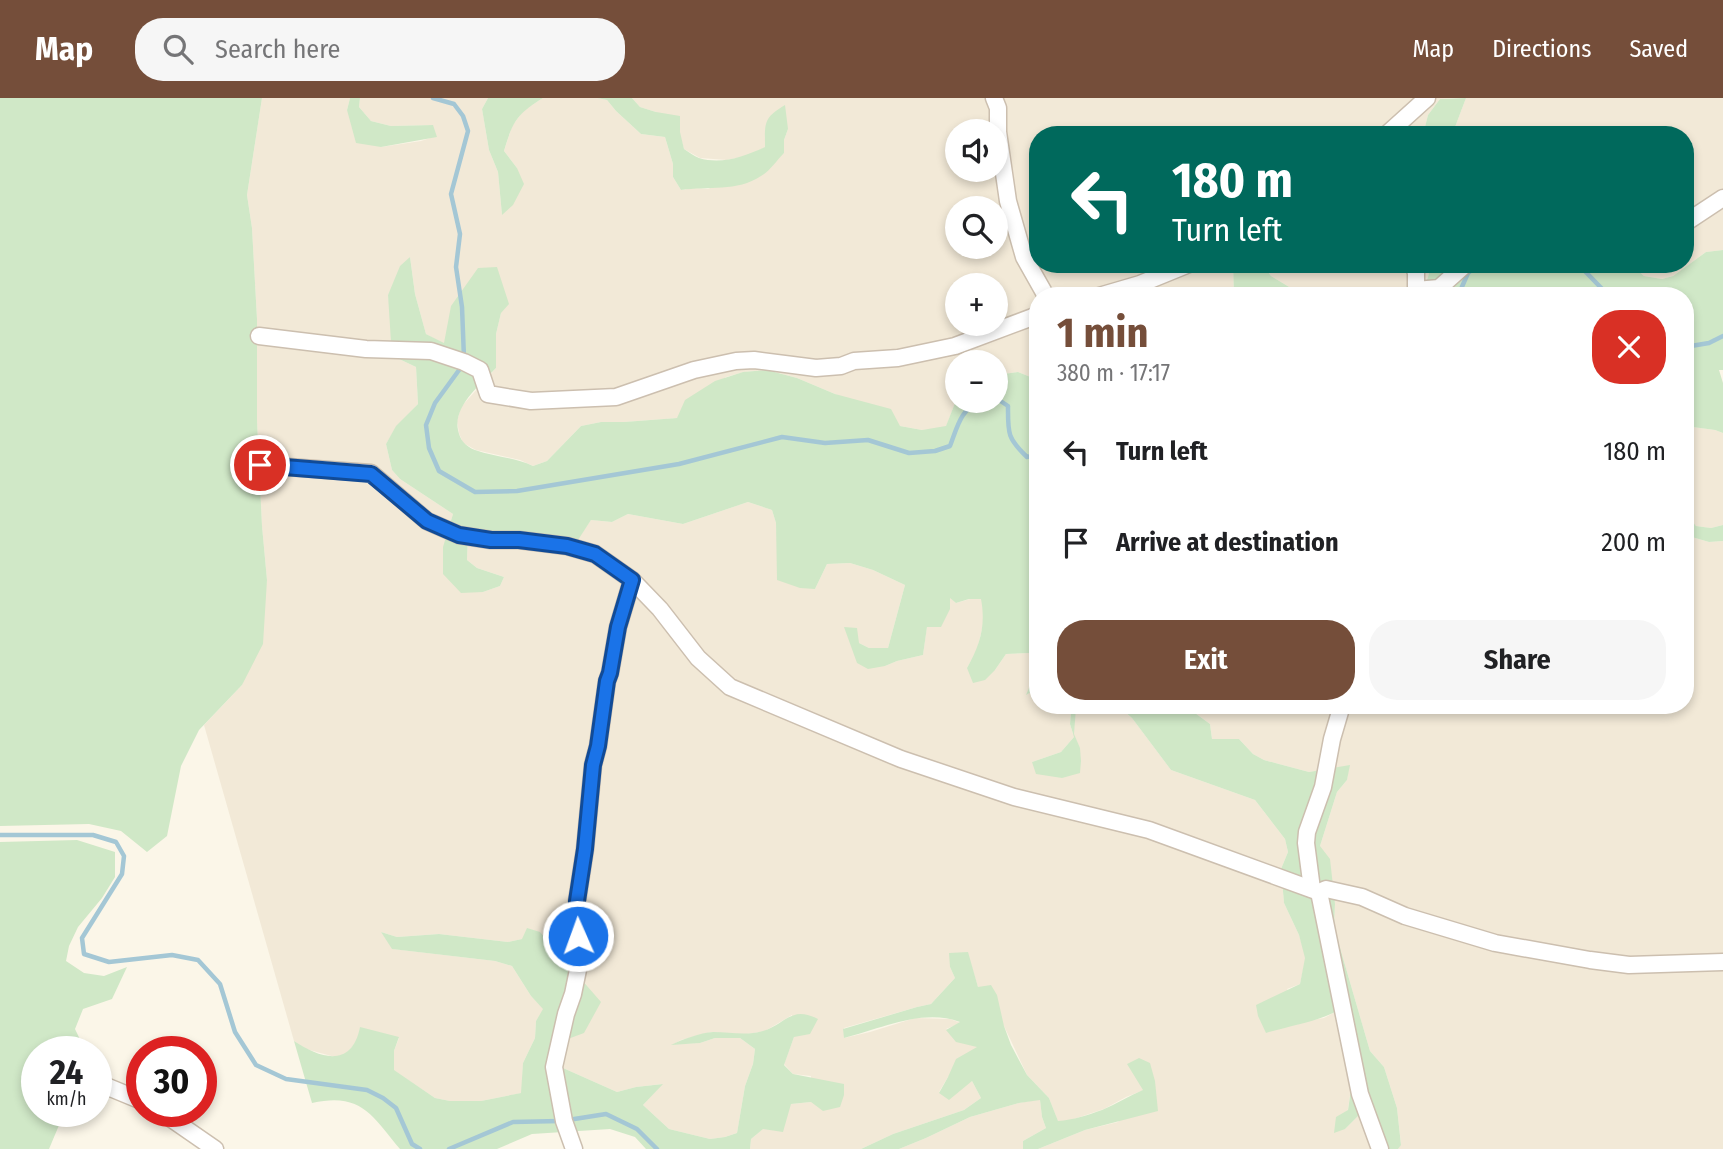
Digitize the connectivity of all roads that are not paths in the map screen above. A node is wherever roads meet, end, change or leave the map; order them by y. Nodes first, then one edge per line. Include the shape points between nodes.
1 (995, 98) edge
2 (1427, 98) edge
3 (1397, 126) edge
4 (1723, 198) edge
5 (1694, 217) edge
6 (1029, 266) edge
7 (1167, 273) edge
8 (1456, 273) edge
9 (1130, 287) edge
10 (1440, 287) edge
11 (1029, 318) edge
12 (259, 336) dead end
13 (260, 465) dead end
14 (632, 580) junction
15 (1339, 714) edge
16 (1315, 890) junction
17 (1723, 962) edge
18 (184, 1127) edge
19 (215, 1149) edge
20 (574, 1149) edge
21 (1380, 1149) edge

1 - 6 street via 1007,201
2 - 3 street
4 - 5 street
7 - 9 street
8 - 10 street
11 - 12 street via 955,346 898,358 816,368 736,361 616,397 531,401 488,394 480,370 431,351 366,349
13 - 14 street via 371,474 427,521 459,535 567,546 595,554
14 - 16 street via 698,658 730,687 901,759 1014,797 1149,830
14 - 20 street via 618,627 593,765 577,901 580,960 554,1067
15 - 16 street via 1323,787 1307,832
16 - 17 street via 1362,897 1405,916 1495,943 1590,960 1629,965
16 - 21 street via 1360,1094
18 - 19 street

